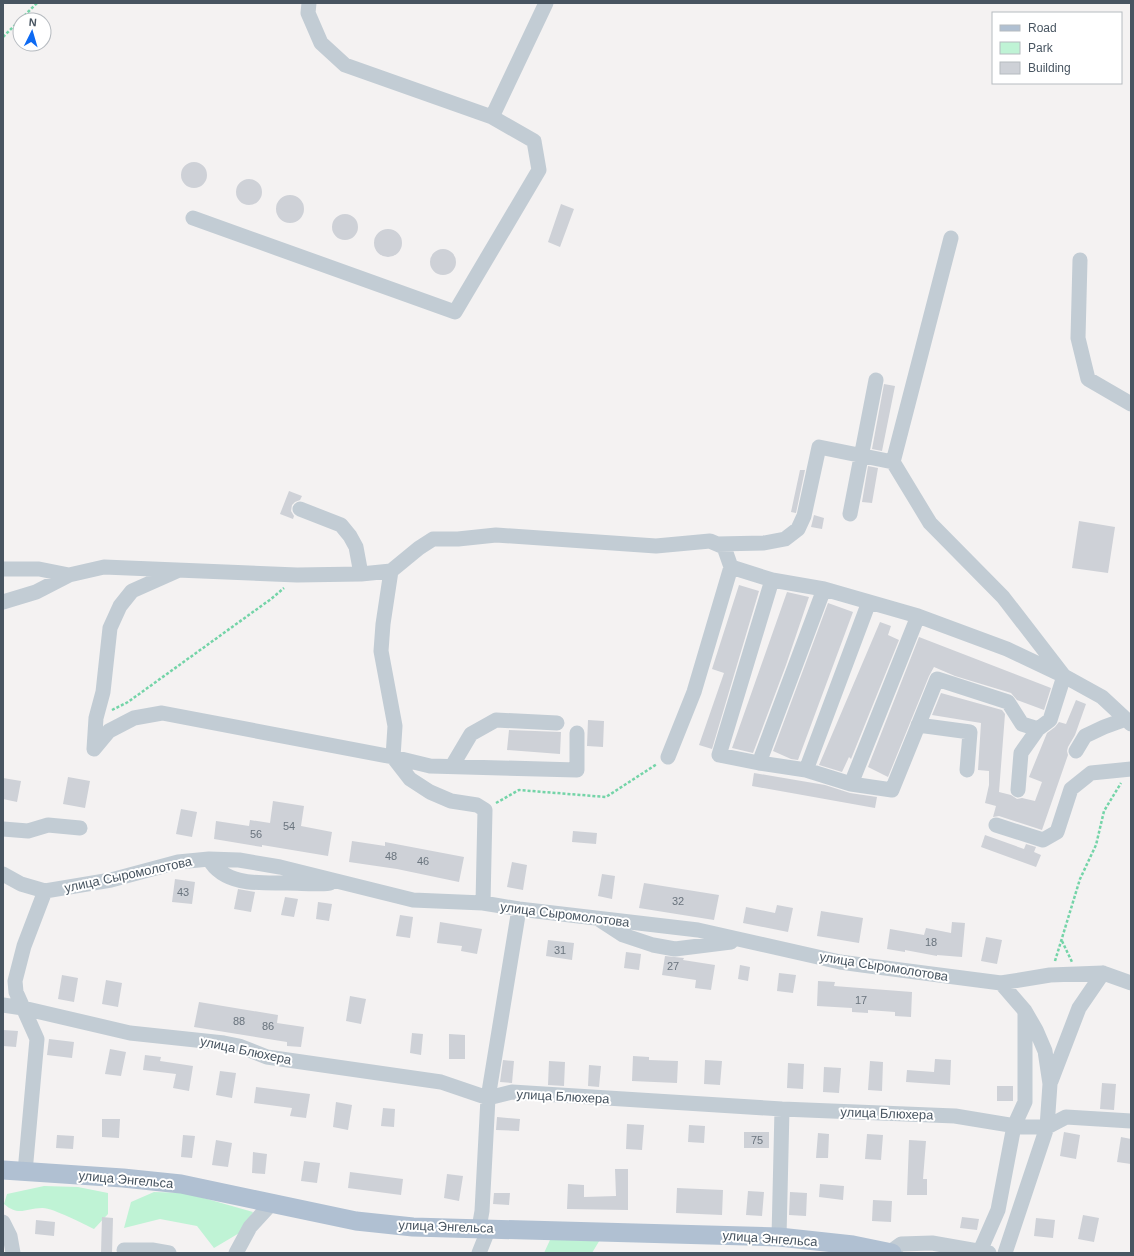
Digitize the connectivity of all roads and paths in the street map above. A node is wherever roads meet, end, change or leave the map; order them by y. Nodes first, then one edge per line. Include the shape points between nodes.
1 (37, 3) edge
2 (309, 3) edge
3 (546, 3) edge
4 (3, 37) edge
5 (492, 117) junction
6 (193, 218) dead end
7 (951, 238) dead end
8 (1080, 260) dead end
9 (876, 380) dead end
10 (1131, 404) edge
11 (861, 455) junction
12 (893, 462) junction
13 (300, 509) dead end
14 (850, 514) dead end
15 (717, 544) junction
16 (731, 567) junction
17 (3, 569) edge
18 (179, 570) junction
19 (391, 571) junction
20 (361, 574) junction
21 (69, 575) junction
22 (297, 575) junction
23 (772, 580) junction
24 (824, 589) junction
25 (3, 602) edge
26 (869, 602) junction
27 (918, 616) junction
28 (1064, 676) junction
29 (96, 718) junction
30 (1128, 722) edge
31 (556, 723) dead end
32 (918, 725) junction
33 (1038, 729) junction
34 (577, 733) dead end
35 (1076, 751) dead end
36 (668, 757) joint
37 (393, 758) junction
38 (759, 763) junction
39 (452, 766) junction
40 (1130, 769) edge
41 (806, 770) junction
42 (967, 770) dead end
43 (851, 784) junction
44 (1018, 790) dead end
45 (485, 810) junction
46 (996, 825) dead end
47 (80, 828) dead end
48 (3, 829) edge
49 (209, 859) junction
50 (3, 874) edge
51 (345, 882) junction
52 (45, 891) junction
53 (482, 902) junction
54 (519, 909) junction
55 (597, 918) junction
56 (742, 940) junction
57 (1062, 941) junction
58 (1103, 973) junction
59 (1078, 974) junction
60 (1050, 975) junction
61 (1125, 981) edge
62 (1000, 983) junction
63 (1131, 990) edge
64 (3, 1005) edge
65 (23, 1008) junction
66 (1025, 1011) junction
67 (1050, 1084) junction
68 (488, 1098) junction
69 (782, 1109) junction
70 (1131, 1122) edge
71 (1014, 1126) junction
72 (1047, 1127) junction
73 (3, 1170) edge
74 (25, 1172) junction
75 (272, 1203) junction
76 (3, 1222) edge
77 (484, 1228) junction
78 (779, 1237) junction
79 (124, 1250) dead end
80 (984, 1252) edge
81 (13, 1253) edge
82 (169, 1253) edge
83 (236, 1253) edge
84 (479, 1253) edge
85 (891, 1253) edge
86 (1005, 1253) edge

1 - 4 path
2 - 5 street via 308,13 321,43 344,65
3 - 5 street
5 - 6 street via 534,141 539,170 456,312
7 - 12 street
8 - 10 street via 1078,338 1088,379
9 - 11 street
11 - 12 street
11 - 14 street
11 - 15 street via 819,447 804,516 798,529 785,539 764,543
12 - 28 street via 930,522 1004,598
13 - 20 street via 341,525 356,547
15 - 16 street via 724,547
15 - 19 street via 710,541 656,546 496,534 433,539
16 - 23 street
16 - 36 street via 694,692
17 - 21 street via 40,569
18 - 21 street via 104,567
18 - 22 street
18 - 29 street via 132,591 120,606 110,628
19 - 20 street
19 - 37 street via 381,651 394,726
20 - 22 street
21 - 25 street via 36,592
22 - 29 path via 271,599 128,702
23 - 24 street
23 - 38 street via 719,755
24 - 26 street
24 - 38 street
26 - 27 street
26 - 41 street
27 - 28 street via 1007,649
27 - 43 street
28 - 30 street via 1102,697
28 - 33 street via 1050,720
29 - 37 street via 94,750 109,731 134,718 162,713
30 - 35 street via 1104,727 1085,736
31 - 39 street via 496,720 471,734
32 - 33 street via 937,679 1008,702 1022,724
32 - 42 street via 970,732
32 - 43 street via 892,790
33 - 44 street via 1021,753
34 - 39 street via 577,770
36 - 45 path via 606,797 519,790
37 - 39 street via 430,766
37 - 45 street via 410,779 430,792 451,801 477,805
38 - 41 street
40 - 46 street via 1091,773 1071,789 1057,832 1043,840
40 - 57 path via 1104,811 1096,845 1080,879
41 - 43 street
45 - 53 street
47 - 48 street via 48,825 28,831
49 - 51 street, улица Сыромолотова via 260,863
49 - 51 street via 215,867 230,877 250,883 313,885
49 - 52 street, улица Сыромолотова via 178,862 111,880
50 - 52 street, улица Сыромолотова via 21,884
51 - 53 street, улица Сыромолотова via 412,900
52 - 65 street via 14,981
53 - 54 street, улица Сыромолотова
54 - 55 street, улица Сыромолотова
54 - 68 street
55 - 56 street, улица Сыромолотова via 698,930
55 - 56 street via 623,935 674,949
56 - 62 street, улица Сыромолотова via 840,962
57 - 59 path
57 - 60 path
58 - 59 street, улица Сыромолотова
58 - 61 street, улица Сыромолотова
58 - 67 street via 1079,1008
59 - 60 street, улица Сыромолотова
60 - 62 street, улица Сыромолотова
61 - 63 street, улица Сыромолотова
62 - 66 street
64 - 65 street, улица Блюхера
65 - 68 street, улица Блюхера via 130,1033 224,1043 267,1057 441,1082
65 - 74 street via 37,1039
66 - 67 street via 1045,1051
66 - 71 street via 1025,1102
67 - 72 street
68 - 69 street, улица Блюхера via 512,1092
68 - 77 street via 482,1210
69 - 71 street, улица Блюхера via 955,1116
69 - 78 street
70 - 72 street, улица Блюхера via 1066,1117
71 - 72 street, улица Блюхера
71 - 80 street via 998,1210
72 - 86 street
73 - 74 main road, улица Энгельса
74 - 75 main road, улица Энгельса via 182,1184
75 - 77 main road, улица Энгельса via 356,1220 413,1227
75 - 83 street via 250,1227
76 - 81 street via 10,1236
77 - 78 main road, улица Энгельса
77 - 84 street
78 - 85 main road, улица Энгельса via 852,1244
79 - 82 street
80 - 85 street via 932,1243 901,1244

